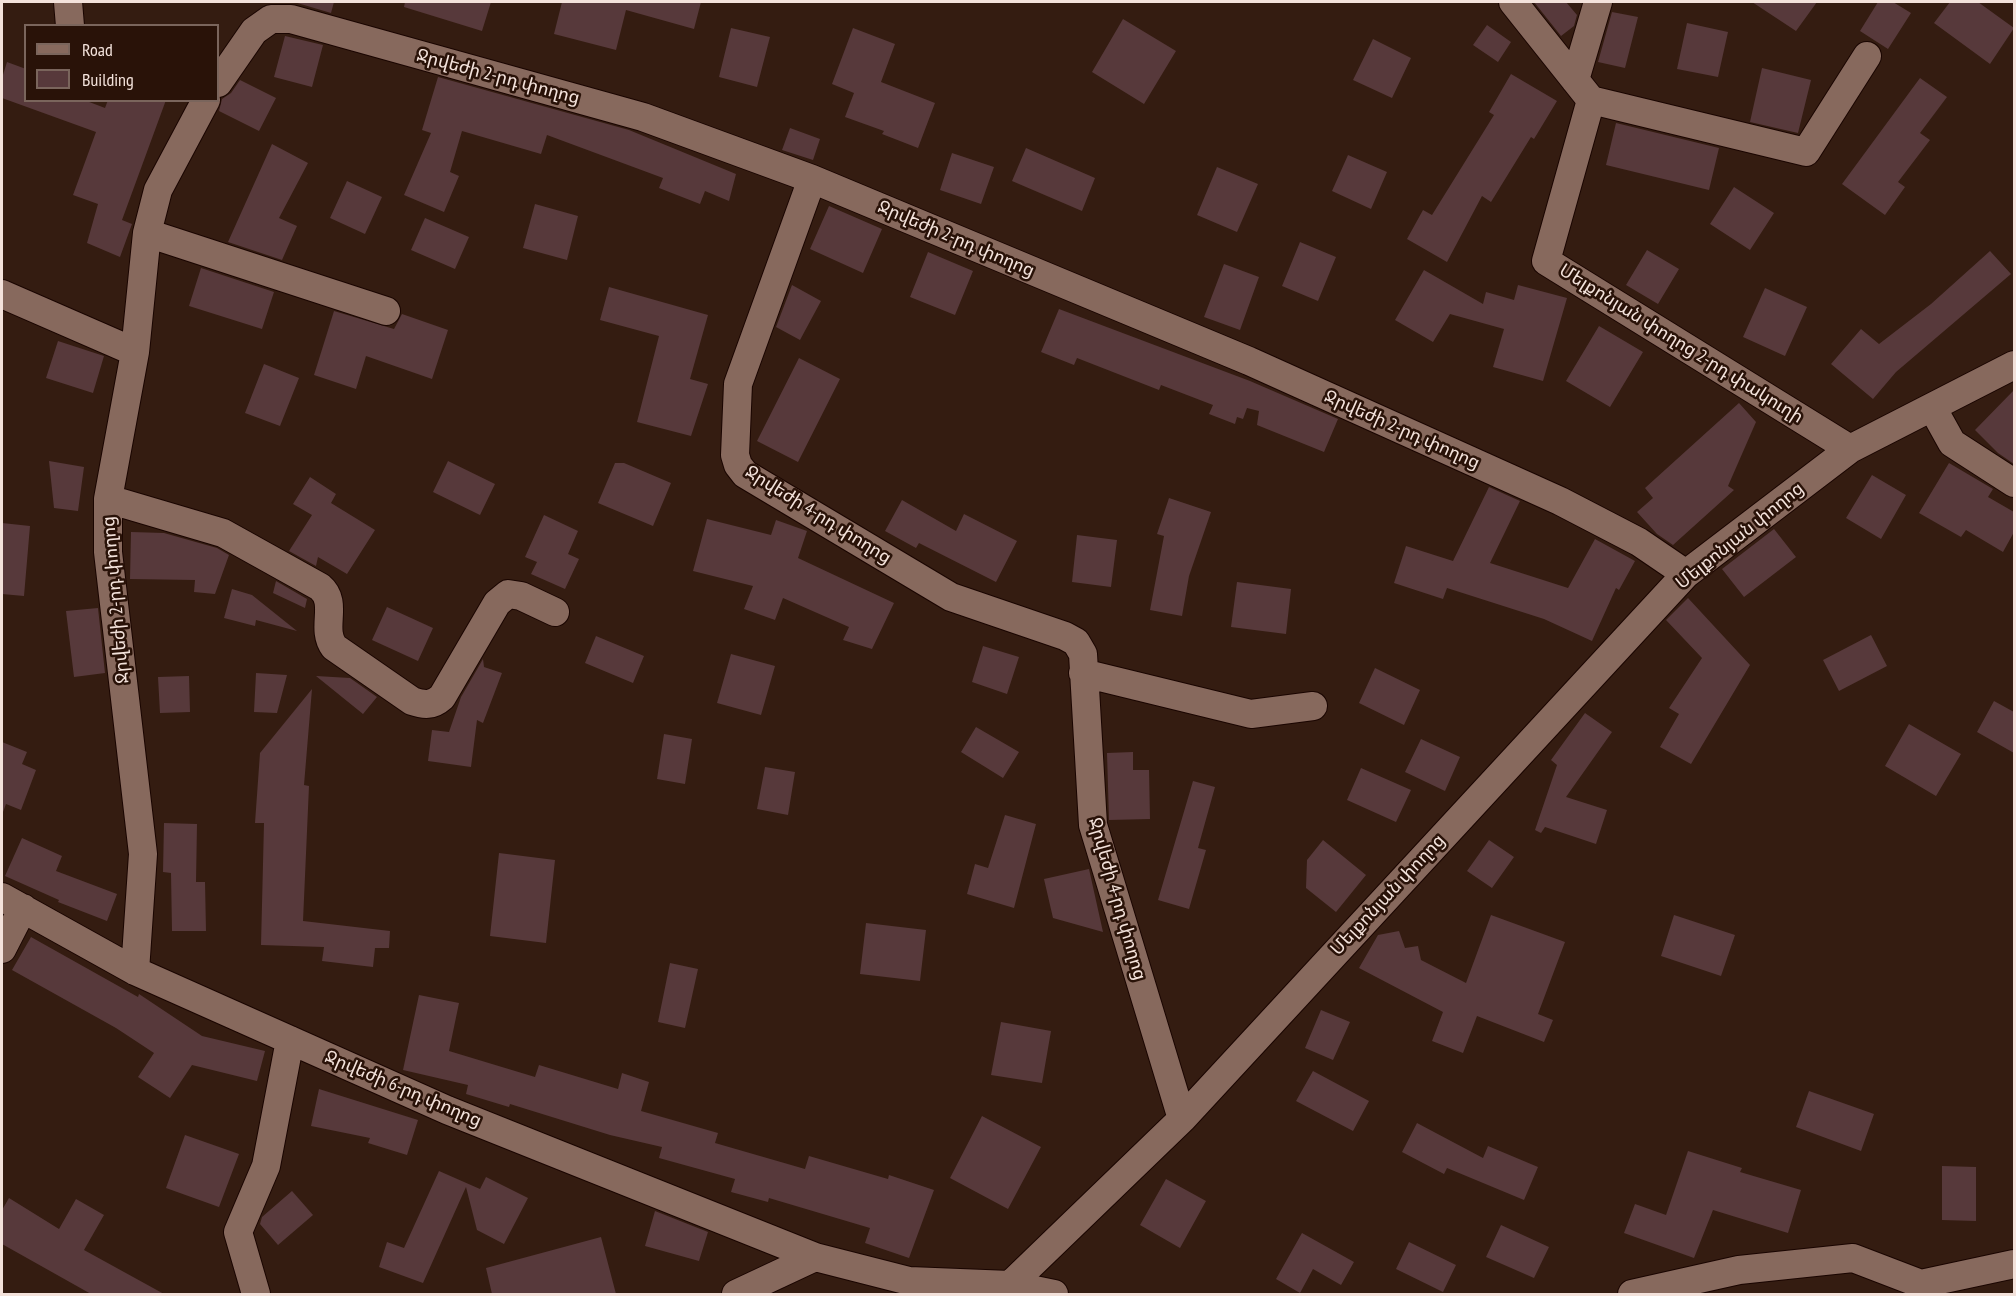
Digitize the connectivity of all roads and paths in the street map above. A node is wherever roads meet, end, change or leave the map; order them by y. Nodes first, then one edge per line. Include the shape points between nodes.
1 (68, 2) edge
2 (1513, 2) edge
3 (1598, 2) edge
4 (70, 24) edge
5 (1868, 56) dead end
6 (219, 82) edge
7 (1583, 90) junction
8 (205, 102) edge
9 (812, 179) junction
10 (147, 233) junction
11 (2, 294) edge
12 (386, 311) dead end
13 (135, 352) junction
14 (2014, 365) edge
15 (1932, 407) junction
16 (1850, 449) junction
17 (2014, 483) edge
18 (108, 499) junction
19 (1686, 574) junction
20 (555, 612) dead end
21 (1083, 673) junction
22 (1313, 706) dead end
23 (12, 902) edge
24 (2, 949) edge
25 (135, 971) junction
26 (290, 1040) junction
27 (1182, 1119) junction
28 (815, 1257) junction
29 (2014, 1264) edge
30 (1010, 1285) junction
31 (910, 1288) edge
32 (1926, 1289) edge
33 (256, 1294) edge
34 (736, 1294) edge
35 (1054, 1294) edge
36 (1632, 1294) edge

1 - 4 street
2 - 7 street
3 - 7 street
5 - 7 street via 1806,152
6 - 9 street, Ջրվեժի 2-րդ փողոց via 254,31 271,20 291,19 643,117
7 - 16 street, Մելքոնյան փողոց 2-րդ փակուղի via 1546,261
8 - 10 street, Ջրվեժի 2-րդ փողոց via 158,190
9 - 19 street, Ջրվեժի 2-րդ փողոց via 1249,361 1560,501 1639,542
9 - 21 street, Ջրվեժի 4-րդ փողոց via 738,384 738,465 745,474 951,597 1076,642 1083,654
10 - 12 street
10 - 13 street, Ջրվեժի 2-րդ փողոց
11 - 13 street
13 - 18 street, Ջրվեժի 2-րդ փողոց
14 - 15 street, Մելքոնյան փողոց
15 - 16 street, Մելքոնյան փողոց
15 - 17 street via 1952,443
16 - 19 street, Մելքոնյան փողոց
18 - 20 street via 223,533 320,587 330,602 328,635 334,647 422,705 434,704 442,697 496,603 508,594
18 - 25 street, Ջրվեժի 2-րդ փողոց via 108,552 143,854
19 - 27 street, Մելքոնյան փողոց
21 - 22 street via 1251,714
21 - 27 street, Ջրվեժի 4-րդ փողոց via 1093,825
23 - 24 street
23 - 25 street, Ջրվեժի 6-րդ փողոց
25 - 26 street, Ջրվեժի 6-րդ փողոց
26 - 28 street, Ջրվեժի 6-րդ փողոց via 447,1110
26 - 33 street via 266,1166 238,1232
27 - 30 street, Մելքոնյան փողոց
28 - 31 street
28 - 34 street
29 - 32 street
30 - 31 street
30 - 35 street
32 - 36 street via 1853,1258 1739,1270

